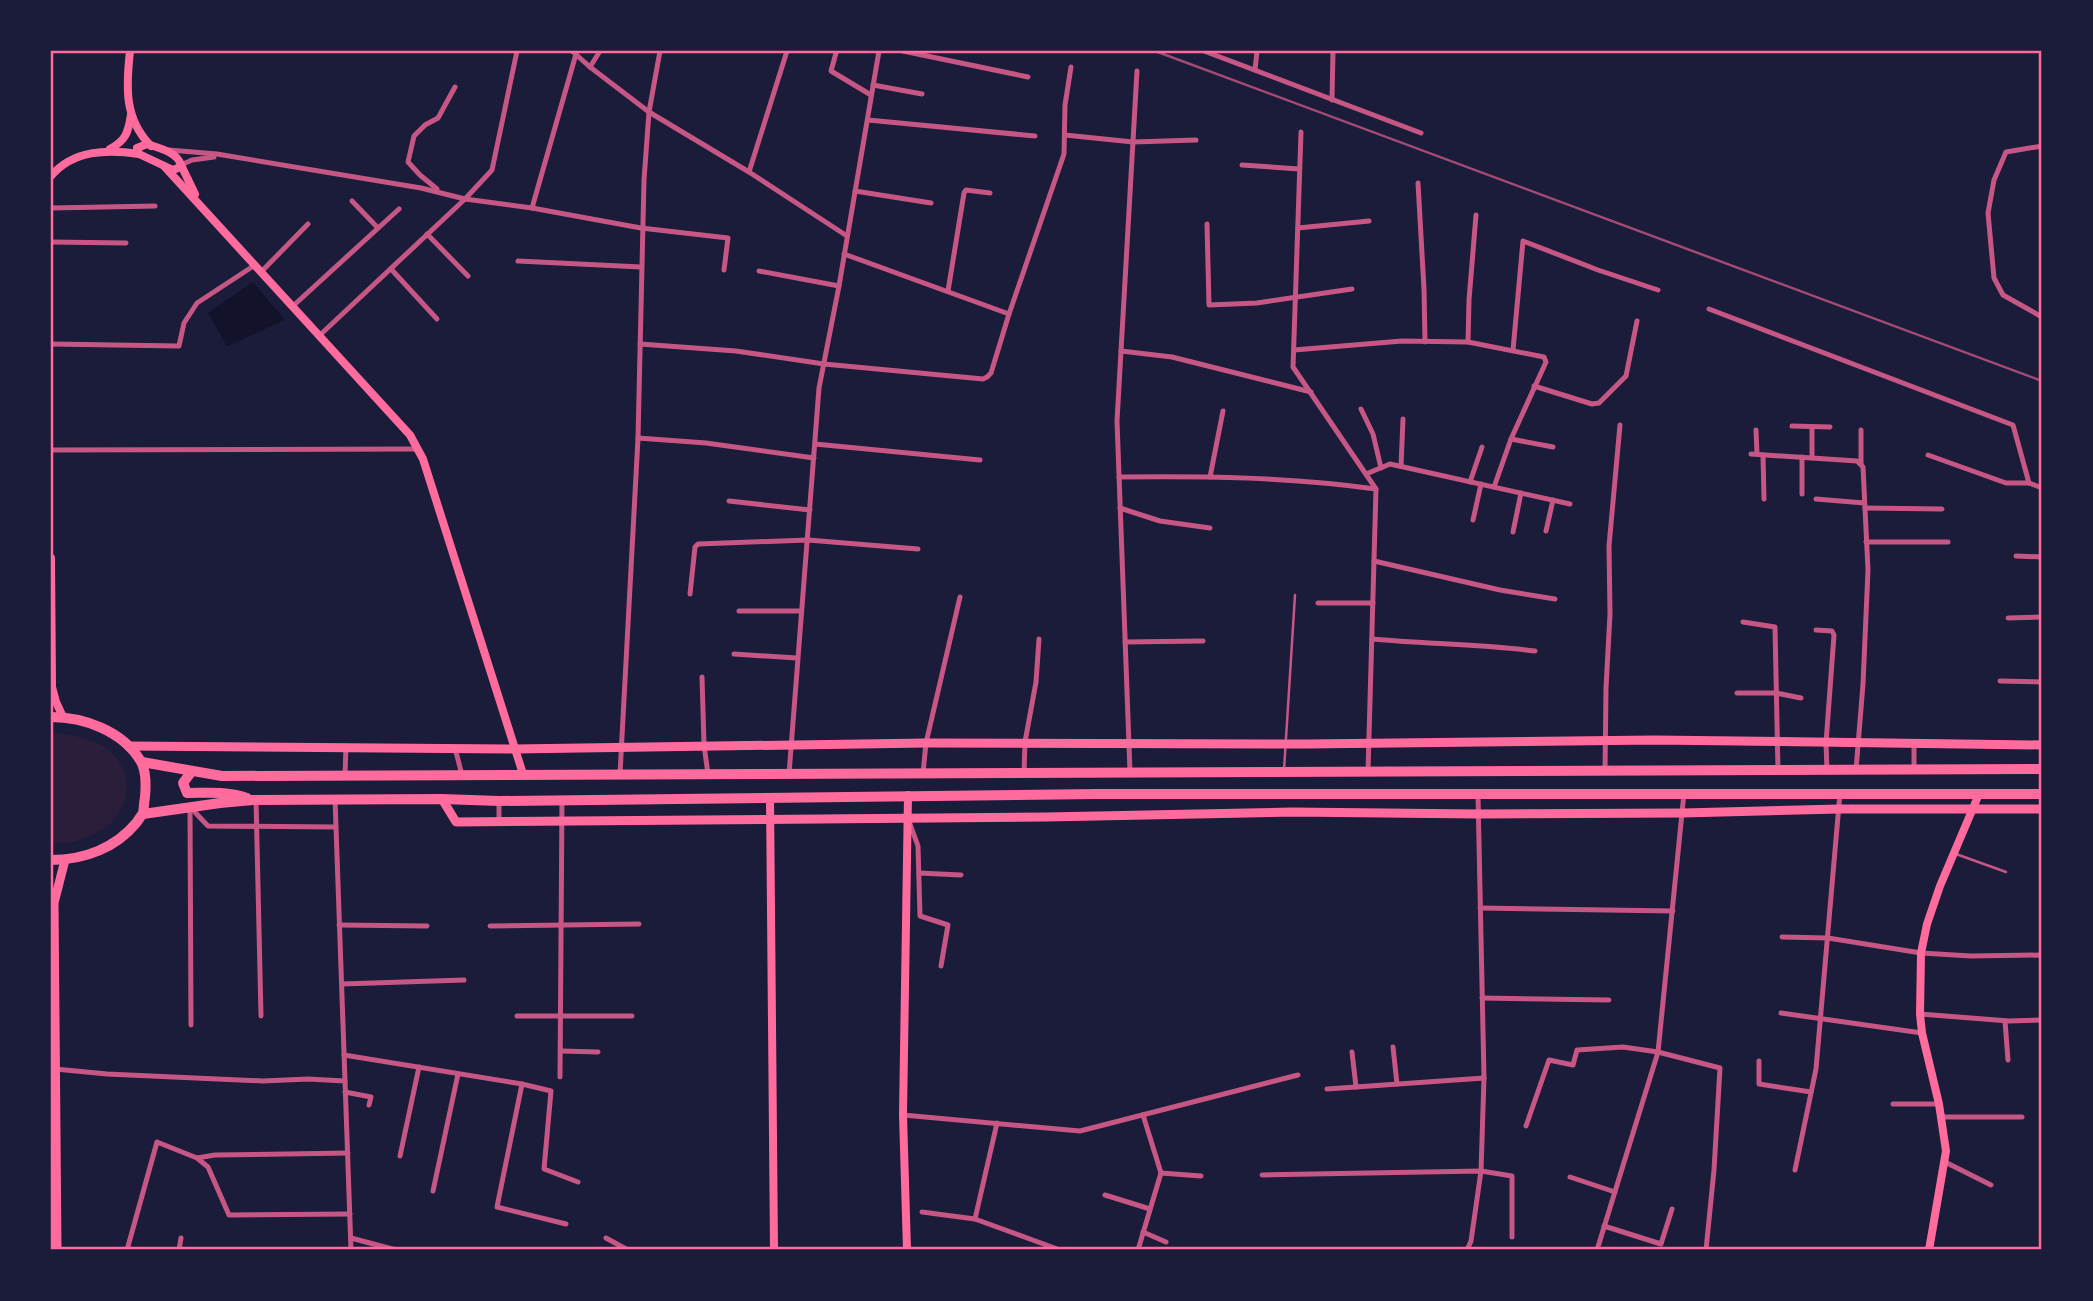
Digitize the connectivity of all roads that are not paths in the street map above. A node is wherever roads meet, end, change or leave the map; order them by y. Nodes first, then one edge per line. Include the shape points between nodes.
1 (130, 51) edge
2 (517, 51) edge
3 (600, 51) edge
4 (660, 51) edge
5 (787, 51) edge
6 (879, 51) edge
7 (903, 51) edge
8 (1204, 51) edge
9 (1257, 51) edge
10 (1333, 51) edge
11 (574, 52) edge
12 (836, 53) dead end
13 (590, 67) junction
14 (1071, 67) dead end
15 (1255, 70) junction
16 (1137, 71) dead end
17 (1028, 77) dead end
18 (873, 85) junction
19 (455, 87) dead end
20 (922, 94) dead end
21 (871, 95) junction
22 (1332, 100) junction
23 (649, 112) junction
24 (131, 113) junction
25 (868, 120) junction
26 (1301, 132) dead end
27 (1420, 133) dead end
28 (1065, 135) junction
29 (1035, 136) dead end
30 (1196, 140) dead end
31 (1133, 142) junction
32 (151, 146) junction
33 (2042, 146) edge
34 (162, 149) junction
35 (107, 151) junction
36 (138, 153) junction
37 (238, 157) junction
38 (1242, 164) dead end
39 (181, 165) junction
40 (164, 166) junction
41 (1299, 169) junction
42 (749, 172) junction
43 (51, 176) edge
44 (1418, 183) dead end
45 (440, 191) junction
46 (855, 191) junction
47 (990, 193) dead end
48 (465, 199) junction
49 (352, 201) dead end
50 (199, 203) junction
51 (931, 203) dead end
52 (155, 206) dead end
53 (51, 208) edge
54 (532, 208) junction
55 (399, 209) dead end
56 (1476, 215) dead end
57 (1369, 221) dead end
58 (308, 224) dead end
59 (1207, 224) dead end
60 (378, 228) junction
61 (641, 228) junction
62 (1298, 228) junction
63 (427, 234) junction
64 (847, 236) junction
65 (51, 242) edge
66 (125, 243) dead end
67 (844, 254) junction
68 (518, 261) dead end
69 (641, 267) junction
70 (259, 268) junction
71 (391, 269) junction
72 (724, 270) dead end
73 (759, 271) dead end
74 (468, 276) dead end
75 (839, 286) junction
76 (1352, 289) dead end
77 (1658, 290) dead end
78 (947, 291) junction
79 (1296, 297) junction
80 (293, 306) junction
81 (1709, 309) dead end
82 (1009, 314) junction
83 (2042, 317) edge
84 (437, 319) dead end
85 (1637, 321) dead end
86 (320, 335) junction
87 (1425, 342) junction
88 (1468, 342) junction
89 (51, 344) edge
90 (640, 344) junction
91 (1294, 350) junction
92 (1513, 350) junction
93 (1121, 351) junction
94 (824, 364) junction
95 (1534, 386) junction
96 (1311, 392) junction
97 (1361, 409) dead end
98 (1223, 411) dead end
99 (1403, 419) dead end
100 (1620, 425) dead end
101 (1792, 426) dead end
102 (1812, 427) junction
103 (1830, 427) dead end
104 (1756, 430) dead end
105 (1861, 430) dead end
106 (638, 438) junction
107 (1511, 439) junction
108 (814, 444) junction
109 (1482, 447) dead end
110 (1553, 447) dead end
111 (418, 449) junction
112 (51, 450) edge
113 (1757, 454) junction
114 (1928, 454) dead end
115 (1802, 457) junction
116 (814, 458) junction
117 (1812, 458) junction
118 (980, 460) dead end
119 (1861, 464) junction
120 (1401, 467) junction
121 (1381, 468) junction
122 (1366, 474) junction
123 (1119, 477) junction
124 (1210, 477) junction
125 (1470, 482) junction
126 (2029, 483) junction
127 (1481, 484) junction
128 (1494, 487) junction
129 (2042, 488) edge
130 (1376, 489) junction
131 (1521, 493) junction
132 (1802, 494) dead end
133 (1764, 499) dead end
134 (1816, 499) dead end
135 (1553, 500) junction
136 (729, 501) dead end
137 (1570, 504) dead end
138 (1865, 506) junction
139 (1120, 508) junction
140 (810, 509) junction
141 (1942, 509) dead end
142 (1473, 520) dead end
143 (1210, 528) dead end
144 (1513, 531) dead end
145 (1546, 531) dead end
146 (808, 540) junction
147 (1866, 542) junction
148 (1948, 542) dead end
149 (918, 550) dead end
150 (2016, 556) dead end
151 (2042, 557) edge
152 (51, 558) edge
153 (1374, 561) junction
154 (51, 580) edge
155 (690, 594) dead end
156 (1295, 595) dead end
157 (960, 597) dead end
158 (1555, 599) dead end
159 (1318, 603) dead end
160 (1373, 603) junction
161 (739, 611) dead end
162 (801, 611) junction
163 (2042, 617) edge
164 (2008, 618) dead end
165 (1742, 622) dead end
166 (1816, 630) dead end
167 (1039, 639) dead end
168 (1372, 639) junction
169 (1203, 641) dead end
170 (1125, 642) junction
171 (1535, 651) dead end
172 (734, 654) dead end
173 (797, 658) junction
174 (702, 677) dead end
175 (2000, 681) dead end
176 (2042, 682) edge
177 (1737, 693) dead end
178 (1776, 693) junction
179 (1801, 698) dead end
180 (63, 717) junction
181 (51, 718) edge
182 (1606, 741) junction
183 (1025, 742) junction
184 (1129, 742) junction
185 (926, 743) junction
186 (1776, 743) junction
187 (1826, 743) junction
188 (1286, 744) junction
189 (1369, 744) junction
190 (1858, 744) junction
191 (1914, 744) junction
192 (704, 745) junction
193 (792, 745) junction
194 (2042, 745) edge
195 (128, 746) junction
196 (346, 746) junction
197 (620, 747) junction
198 (456, 748) junction
199 (515, 749) junction
200 (142, 762) junction
201 (2042, 769) edge
202 (1778, 770) junction
203 (1828, 770) junction
204 (1856, 770) junction
205 (1914, 770) junction
206 (192, 771) junction
207 (1605, 771) junction
208 (1130, 772) junction
209 (1284, 772) junction
210 (1368, 772) junction
211 (923, 773) junction
212 (1024, 773) junction
213 (523, 774) junction
214 (620, 774) junction
215 (708, 774) junction
216 (789, 774) junction
217 (345, 775) junction
218 (462, 775) junction
219 (1684, 793) junction
220 (1840, 793) junction
221 (1979, 794) junction
222 (2042, 794) edge
223 (908, 795) junction
224 (1478, 795) junction
225 (770, 797) junction
226 (442, 799) junction
227 (562, 799) junction
228 (255, 800) junction
229 (335, 800) junction
230 (499, 801) junction
231 (190, 807) junction
232 (2042, 808) edge
233 (1839, 809) junction
234 (1973, 809) junction
235 (1683, 813) junction
236 (143, 814) junction
237 (1478, 814) junction
238 (908, 818) junction
239 (771, 819) junction
240 (499, 821) junction
241 (561, 821) junction
242 (257, 826) junction
243 (336, 827) junction
244 (1954, 853) junction
245 (51, 860) edge
246 (65, 860) junction
247 (2006, 872) dead end
248 (919, 873) junction
249 (961, 875) dead end
250 (1480, 908) junction
251 (1674, 911) junction
252 (639, 924) dead end
253 (339, 925) junction
254 (561, 925) junction
255 (427, 926) dead end
256 (490, 926) dead end
257 (1782, 937) dead end
258 (1828, 938) junction
259 (1922, 953) junction
260 (2042, 955) edge
261 (941, 966) dead end
262 (464, 980) dead end
263 (342, 984) junction
264 (1482, 998) junction
265 (1609, 1000) dead end
266 (1781, 1013) dead end
267 (1920, 1014) junction
268 (562, 1015) junction
269 (261, 1016) dead end
270 (517, 1016) dead end
271 (632, 1016) dead end
272 (1822, 1017) junction
273 (2042, 1020) edge
274 (2005, 1021) junction
275 (191, 1025) dead end
276 (1922, 1033) junction
277 (1393, 1047) dead end
278 (561, 1051) junction
279 (598, 1052) dead end
280 (1352, 1052) dead end
281 (1658, 1052) junction
282 (344, 1055) junction
283 (2008, 1060) dead end
284 (1759, 1061) dead end
285 (419, 1068) junction
286 (55, 1069) junction
287 (458, 1074) junction
288 (1298, 1075) dead end
289 (560, 1077) dead end
290 (1484, 1078) junction
291 (345, 1081) junction
292 (522, 1084) junction
293 (1397, 1084) junction
294 (1356, 1087) junction
295 (1327, 1089) dead end
296 (345, 1092) junction
297 (1811, 1092) junction
298 (1893, 1104) dead end
299 (1939, 1104) junction
300 (369, 1105) dead end
301 (903, 1115) junction
302 (1143, 1115) junction
303 (1941, 1117) junction
304 (2022, 1117) dead end
305 (996, 1124) junction
306 (1526, 1126) dead end
307 (348, 1153) junction
308 (400, 1156) dead end
309 (197, 1158) junction
310 (1945, 1162) junction
311 (1795, 1170) dead end
312 (1481, 1171) junction
313 (1161, 1173) junction
314 (1262, 1175) dead end
315 (1201, 1176) dead end
316 (1570, 1177) dead end
317 (579, 1182) dead end
318 (1991, 1185) dead end
319 (433, 1191) dead end
320 (1615, 1192) junction
321 (1105, 1195) dead end
322 (1150, 1209) junction
323 (1672, 1209) dead end
324 (922, 1212) dead end
325 (350, 1214) junction
326 (975, 1219) junction
327 (566, 1224) dead end
328 (1604, 1226) junction
329 (1143, 1232) junction
330 (1512, 1237) dead end
331 (181, 1238) dead end
332 (351, 1238) junction
333 (606, 1238) dead end
334 (1166, 1242) dead end
335 (1049, 1248) edge
336 (57, 1250) edge
337 (66, 1250) edge
338 (127, 1250) edge
339 (178, 1250) edge
340 (351, 1250) edge
341 (396, 1250) edge
342 (628, 1250) edge
343 (774, 1250) edge
344 (907, 1250) edge
345 (1060, 1250) edge
346 (1138, 1250) edge
347 (1467, 1250) edge
348 (1597, 1250) edge
349 (1706, 1250) edge
350 (1929, 1250) edge

1 - 24 main road
2 - 48 street via 492,170
3 - 13 street
4 - 23 street
5 - 42 street
6 - 18 street
7 - 17 street
8 - 15 street
9 - 15 street
10 - 22 street
11 - 13 street
11 - 54 street
12 - 21 street via 831,71
13 - 23 street
14 - 28 street
15 - 22 street
16 - 31 street
18 - 20 street
18 - 21 street
19 - 45 street via 438,118 414,136 408,162
21 - 25 street
22 - 27 street
23 - 42 street
23 - 61 street
24 - 32 main road
24 - 35 main road via 128,132 120,144
25 - 29 street
25 - 46 street
26 - 41 street
28 - 31 street
28 - 82 street via 1064,154
30 - 31 street
31 - 93 street
32 - 34 main road
32 - 36 main road via 140,145
33 - 83 street via 2006,152 1994,180 1988,213 1994,278 2003,295
34 - 37 street
34 - 39 main road via 177,157
35 - 36 main road
35 - 43 main road via 76,157
36 - 40 main road
37 - 39 street via 202,158
37 - 45 street
38 - 41 street
39 - 40 main road via 173,170
39 - 50 main road
40 - 50 main road
41 - 62 street
42 - 64 street
44 - 87 street
45 - 48 street
46 - 51 street
46 - 64 street
47 - 78 street via 964,193
48 - 54 street
48 - 63 street
49 - 60 street
50 - 70 main road
52 - 53 street
54 - 61 street
55 - 60 street
56 - 88 street
57 - 62 street
58 - 70 street
59 - 79 street via 1209,305
60 - 80 street
61 - 69 street
61 - 72 street via 728,238
62 - 79 street
63 - 71 street
63 - 74 street
64 - 67 street
65 - 66 street
67 - 75 street
67 - 78 street
68 - 69 street
69 - 90 street
70 - 80 main road
70 - 89 street via 197,303 184,323 179,346
71 - 84 street
71 - 86 street
73 - 75 street
75 - 94 street
76 - 79 street
77 - 92 street via 1523,241
78 - 82 street
79 - 91 street
80 - 86 main road
81 - 126 street via 2013,425
82 - 94 street via 991,373 983,379
85 - 95 street via 1626,376 1599,403
86 - 111 main road
87 - 88 street
87 - 91 street
88 - 92 street
90 - 94 street
90 - 106 street
91 - 96 street via 1293,367
92 - 95 street via 1544,357 1546,362
93 - 96 street via 1172,357
93 - 123 street
94 - 108 street
95 - 107 street
96 - 122 street
97 - 121 street
98 - 124 street
99 - 120 street
100 - 182 street via 1609,546
101 - 102 street
102 - 103 street
102 - 117 street
104 - 113 street
105 - 119 street
106 - 116 street
106 - 197 street
107 - 110 street
107 - 128 street
108 - 116 street
108 - 118 street
109 - 125 street
111 - 112 street
111 - 199 main road
113 - 115 street
113 - 133 street
114 - 126 street via 2006,483
115 - 117 street
115 - 132 street
116 - 140 street
117 - 119 street
119 - 138 street
120 - 121 street via 1390,464
120 - 125 street
121 - 122 street
122 - 130 street
123 - 124 street
123 - 139 street
124 - 130 street
125 - 127 street
126 - 129 street
127 - 128 street
127 - 142 street
128 - 131 street
130 - 153 street
131 - 135 street
131 - 144 street
134 - 138 street
135 - 137 street
135 - 145 street
136 - 140 street
138 - 141 street
138 - 147 street
139 - 143 street via 1160,521
139 - 170 street
140 - 146 street
146 - 149 street
146 - 155 street via 697,545
146 - 162 street
147 - 148 street
147 - 190 street
150 - 151 street
152 - 154 main road
153 - 158 street
153 - 160 street
154 - 180 main road via 52,687
156 - 188 lane
157 - 185 street
159 - 160 street
160 - 168 street
161 - 162 street
162 - 173 street
163 - 164 street
165 - 178 street via 1775,627
166 - 187 street via 1834,635
167 - 183 street
168 - 171 street
168 - 189 street
169 - 170 street
170 - 184 street
172 - 173 street
173 - 193 street
174 - 192 street
175 - 176 street
177 - 178 street
178 - 179 street
178 - 186 street
180 - 181 highway
180 - 195 highway via 104,729
182 - 186 main road
182 - 189 main road
182 - 207 street
183 - 184 main road
183 - 185 main road
183 - 212 street
184 - 188 main road
184 - 208 street
185 - 193 main road
185 - 211 street
186 - 187 main road
186 - 202 street
187 - 190 main road
187 - 203 street
188 - 189 main road
188 - 209 lane
189 - 210 street
190 - 191 main road
190 - 204 street
191 - 194 main road
191 - 205 street
192 - 193 main road
192 - 197 main road
192 - 215 street
193 - 216 street
195 - 196 main road
195 - 200 highway
196 - 198 main road
196 - 217 street
197 - 199 main road
197 - 214 street
198 - 199 main road
198 - 218 street
199 - 213 main road
200 - 206 highway
200 - 236 highway
201 - 205 highway
202 - 203 highway
202 - 207 highway
203 - 204 highway
204 - 205 highway
206 - 217 highway via 222,776
206 - 228 highway via 183,783 187,793 229,793
207 - 210 highway
208 - 209 highway
208 - 212 highway
209 - 210 highway
211 - 212 highway
211 - 216 highway
213 - 214 highway
213 - 218 highway
214 - 215 highway
215 - 216 highway
217 - 218 highway
219 - 220 highway
219 - 224 highway
219 - 235 street
220 - 221 highway
220 - 233 street
221 - 222 highway
221 - 234 main road
223 - 224 highway
223 - 225 highway
223 - 238 main road
224 - 237 street
225 - 227 highway
225 - 239 main road
226 - 229 highway
226 - 230 highway
226 - 240 main road via 456,822
227 - 230 highway
227 - 241 street
228 - 229 highway
228 - 231 highway
228 - 242 street
229 - 243 street
230 - 240 street
231 - 236 highway
231 - 242 street via 208,826
231 - 275 street
232 - 234 main road
233 - 234 main road
233 - 235 main road
233 - 258 street
234 - 244 main road
235 - 237 main road
235 - 251 street
236 - 246 highway via 126,835 106,848
237 - 238 main road
237 - 250 street
238 - 239 main road
238 - 248 street via 918,846
238 - 301 main road
239 - 241 main road
239 - 343 main road
240 - 241 main road
241 - 254 street
242 - 243 street
242 - 269 street
243 - 253 street
244 - 247 lane
244 - 259 main road via 1927,924
245 - 246 highway
246 - 286 main road via 54,903
248 - 249 street
248 - 261 street via 920,916 948,925
250 - 251 street
250 - 264 street
251 - 281 street
252 - 254 street
253 - 255 street
253 - 263 street
254 - 256 street
254 - 268 street
257 - 258 street
258 - 259 street
258 - 272 street
259 - 260 street
259 - 267 main road
262 - 263 street
263 - 282 street
264 - 265 street
264 - 290 street
266 - 272 street
267 - 274 street
267 - 276 main road
268 - 270 street
268 - 271 street
268 - 278 street
272 - 276 street
272 - 297 street
273 - 274 street
274 - 283 street
276 - 299 main road
277 - 293 street
278 - 279 street
278 - 289 street
280 - 294 street
281 - 306 street via 1623,1047 1577,1050 1573,1065 1549,1060
281 - 320 street
281 - 349 street via 1720,1068
282 - 285 street
282 - 291 street
284 - 297 street via 1759,1084
285 - 287 street
285 - 308 street
286 - 291 street
286 - 336 main road
287 - 292 street
287 - 319 street
288 - 302 street
290 - 293 street
290 - 312 street
291 - 296 street
292 - 317 street via 551,1091 544,1169
292 - 327 street via 497,1207
293 - 294 street
294 - 295 street
296 - 300 street via 371,1097
296 - 307 street
297 - 311 street
298 - 299 street
299 - 303 main road
301 - 305 street
301 - 344 main road
302 - 305 street via 1080,1131
302 - 313 street
303 - 304 street
303 - 310 main road
305 - 326 street
307 - 309 street
307 - 325 street
309 - 325 street via 208,1167 229,1215
309 - 338 street via 157,1142
310 - 318 street
310 - 350 main road
312 - 314 street
312 - 330 street via 1512,1176
312 - 347 street
313 - 315 street
313 - 322 street
316 - 320 street
320 - 328 street
321 - 322 street
322 - 329 street
323 - 328 street via 1661,1244
324 - 326 street
325 - 332 street
326 - 335 street
328 - 348 street
329 - 334 street
329 - 346 street
331 - 339 street
332 - 340 street
332 - 341 street
333 - 342 street
335 - 345 street
336 - 337 street

